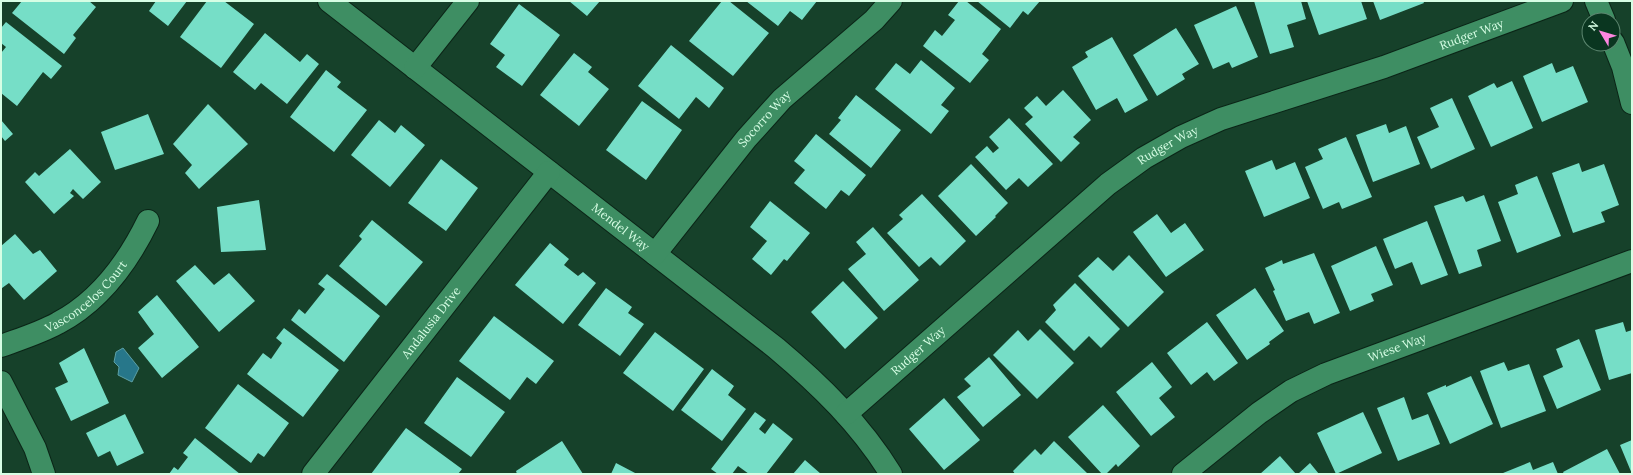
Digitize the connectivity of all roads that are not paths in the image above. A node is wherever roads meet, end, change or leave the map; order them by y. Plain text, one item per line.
1 (329, 1) edge
2 (468, 1) edge
3 (891, 1) edge
4 (1562, 1) edge
5 (1596, 1) edge
6 (1601, 12) edge
7 (1617, 52) edge
8 (415, 68) junction
9 (1632, 103) edge
10 (549, 172) junction
11 (148, 221) dead end
12 (655, 254) junction
13 (1632, 261) edge
14 (1, 346) edge
15 (1, 382) edge
16 (846, 414) junction
17 (44, 474) edge
18 (313, 474) edge
19 (891, 474) edge
20 (1183, 474) edge

1 - 8 street, Mendel Way
2 - 8 street
3 - 12 street, Socorro Way
4 - 16 street, Rudger Way
5 - 6 street
7 - 9 street
8 - 10 street, Mendel Way
10 - 12 street, Mendel Way
10 - 18 street, Andalusia Drive
11 - 14 street, Vasconcelos Court
12 - 16 street, Mendel Way
13 - 20 street, Wiese Way
15 - 17 street
16 - 19 street, Mendel Way

